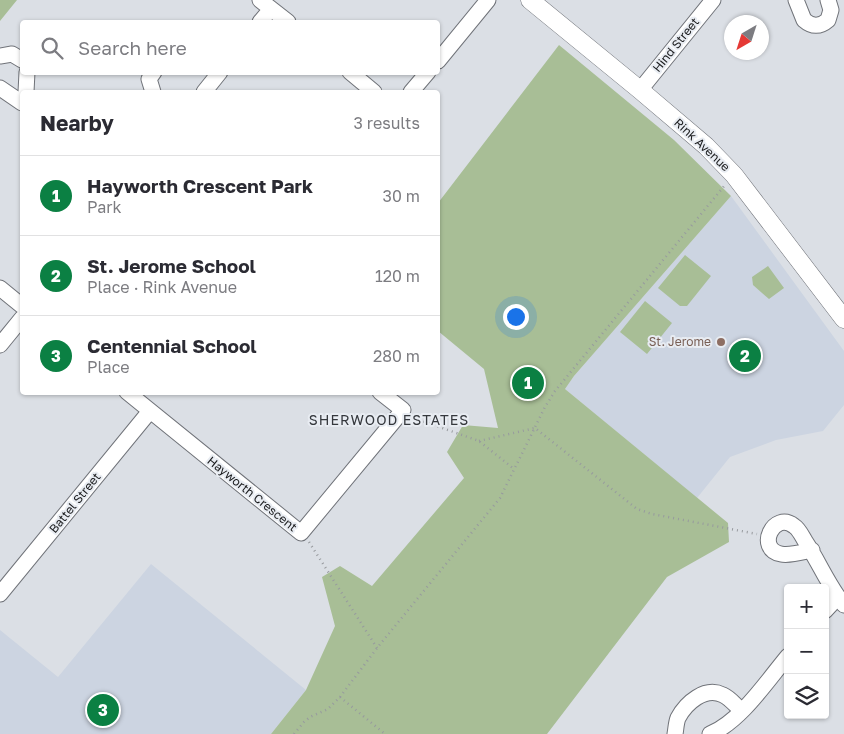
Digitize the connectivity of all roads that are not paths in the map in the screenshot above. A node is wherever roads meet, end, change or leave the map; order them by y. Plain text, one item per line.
1 (488, 0) edge
2 (530, 0) edge
3 (712, 0) edge
4 (796, 0) edge
5 (828, 0) edge
6 (266, 5) edge
7 (261, 20) edge
8 (285, 20) edge
9 (0, 56) edge
10 (20, 58) edge
11 (440, 59) edge
12 (27, 75) edge
13 (152, 75) edge
14 (214, 75) edge
15 (354, 75) edge
16 (425, 75) edge
17 (0, 88) edge
18 (26, 90) edge
19 (153, 90) edge
20 (205, 90) edge
21 (372, 90) edge
22 (413, 90) edge
23 (640, 90) junction
24 (20, 102) edge
25 (0, 288) edge
26 (20, 304) edge
27 (844, 319) edge
28 (20, 320) edge
29 (0, 345) edge
30 (131, 395) edge
31 (384, 395) edge
32 (150, 411) junction
33 (812, 550) junction
34 (1, 590) edge
35 (841, 601) edge
36 (829, 608) edge
37 (784, 661) edge
38 (741, 710) junction
39 (675, 734) edge
40 (710, 734) edge

1 - 11 street
2 - 23 street, Rink Avenue
3 - 23 street, Hind Street
4 - 5 street
6 - 7 street
6 - 8 street
9 - 10 street
12 - 18 street
13 - 19 street
14 - 20 street
15 - 21 street
16 - 22 street
17 - 24 street
23 - 27 street, Rink Avenue
25 - 26 street
28 - 29 street
30 - 32 street, Hayworth Crescent
31 - 32 street, Hayworth Crescent
32 - 34 street, Battel Street
33 - 33 street
33 - 35 street
35 - 36 street
37 - 38 street
38 - 39 street
38 - 40 street

